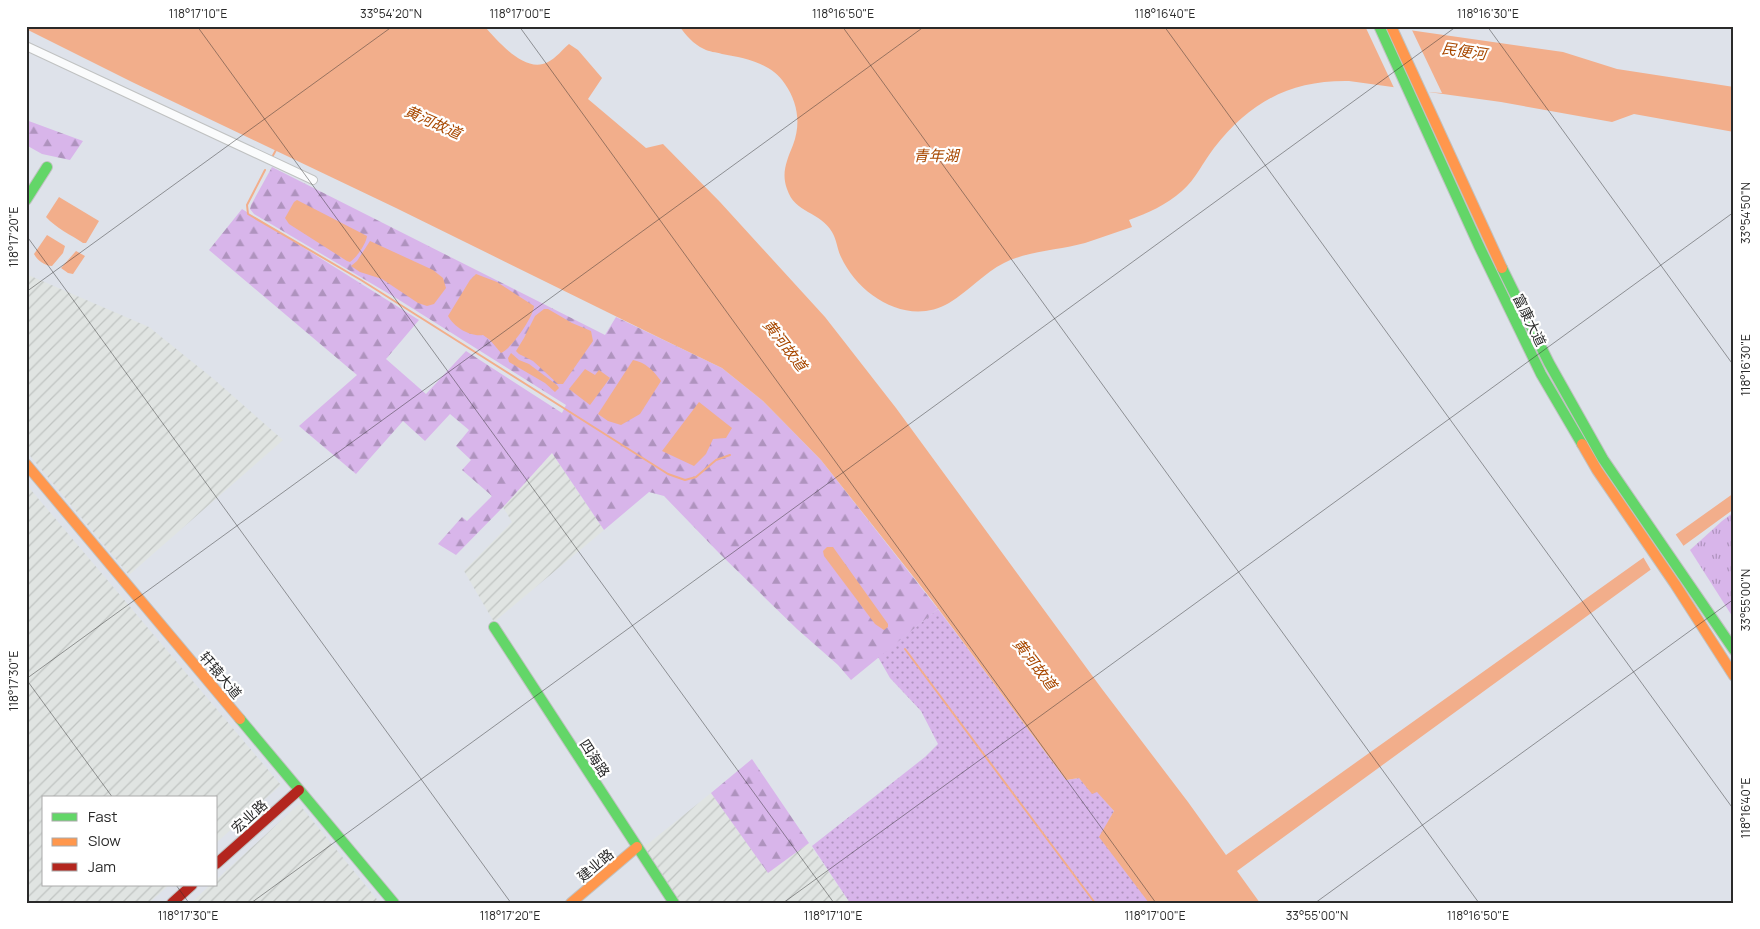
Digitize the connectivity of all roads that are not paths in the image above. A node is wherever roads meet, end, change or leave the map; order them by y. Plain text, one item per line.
1 (1380, 28) edge
2 (1393, 30) edge
3 (26, 46) edge
4 (47, 168) dead end
5 (313, 180) dead end
6 (26, 200) edge
7 (26, 464) edge
8 (1656, 547) junction
9 (1679, 581) junction
10 (494, 627) dead end
11 (1734, 650) edge
12 (1734, 676) edge
13 (300, 790) junction
14 (637, 848) junction
15 (218, 862) edge
16 (191, 886) edge
17 (172, 903) edge
18 (394, 903) edge
19 (571, 903) edge
20 (674, 903) edge

1 - 8 street, 富康大道
2 - 8 street, 富康大道
3 - 5 street
4 - 6 street
7 - 13 street, 轩辕大道
8 - 9 street
9 - 11 street
9 - 12 street
10 - 14 street, 四海路
13 - 15 street, 宏业路
13 - 18 street, 轩辕大道
14 - 19 street, 建业路
14 - 20 street, 四海路
16 - 17 street

